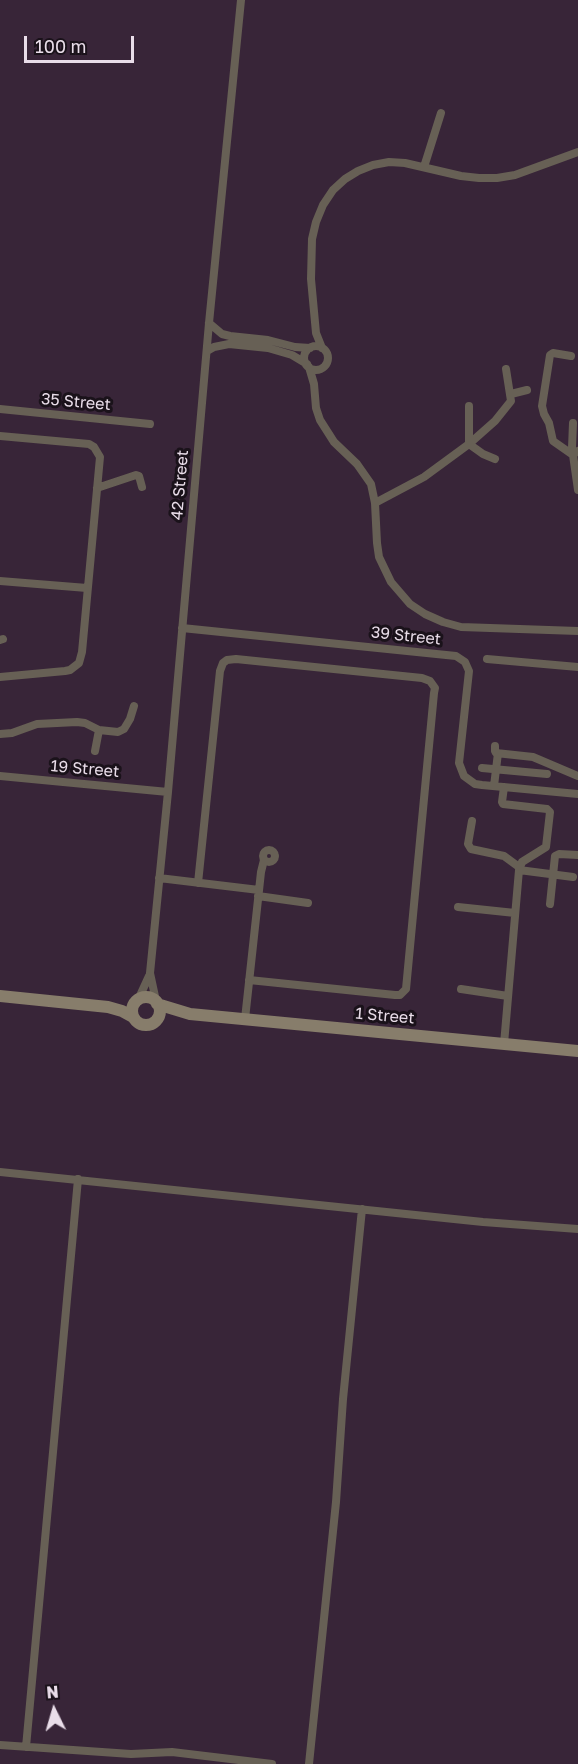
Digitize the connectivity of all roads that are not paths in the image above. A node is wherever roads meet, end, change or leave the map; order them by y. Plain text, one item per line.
1 (241, 0) edge
2 (441, 112) dead end
3 (578, 152) edge
4 (424, 167) junction
5 (209, 322) junction
6 (315, 347) junction
7 (207, 351) junction
8 (571, 356) dead end
9 (308, 365) junction
10 (320, 369) junction
11 (506, 369) dead end
12 (314, 384) junction
13 (527, 390) dead end
14 (511, 394) junction
15 (469, 406) dead end
16 (0, 409) edge
17 (573, 423) dead end
18 (150, 424) dead end
19 (0, 436) edge
20 (468, 444) junction
21 (575, 453) edge
22 (495, 459) dead end
23 (142, 487) dead end
24 (97, 488) junction
25 (578, 490) edge
26 (375, 503) junction
27 (0, 581) edge
28 (87, 588) junction
29 (182, 628) junction
30 (578, 631) edge
31 (487, 659) dead end
32 (578, 667) edge
33 (0, 677) edge
34 (134, 706) dead end
35 (99, 730) junction
36 (0, 734) edge
37 (95, 751) dead end
38 (482, 768) dead end
39 (496, 769) junction
40 (547, 774) dead end
41 (0, 776) edge
42 (578, 776) edge
43 (494, 786) junction
44 (504, 787) junction
45 (168, 792) junction
46 (578, 794) edge
47 (472, 821) dead end
48 (578, 855) edge
49 (264, 860) dead end
50 (519, 869) junction
51 (553, 875) junction
52 (573, 877) dead end
53 (159, 878) junction
54 (198, 883) junction
55 (259, 893) junction
56 (308, 903) dead end
57 (550, 904) dead end
58 (458, 907) dead end
59 (515, 913) junction
60 (150, 973) junction
61 (249, 980) junction
62 (461, 989) dead end
63 (0, 996) edge
64 (508, 996) junction
65 (137, 1000) junction
66 (157, 1003) junction
67 (108, 1007) junction
68 (190, 1014) junction
69 (133, 1017) junction
70 (156, 1019) junction
71 (245, 1019) junction
72 (504, 1044) junction
73 (578, 1051) edge
74 (0, 1172) edge
75 (78, 1179) junction
76 (362, 1209) junction
77 (578, 1229) edge
78 (0, 1745) edge
79 (26, 1747) junction
80 (272, 1764) edge
81 (309, 1764) edge

1 - 5 street, 42 Street
2 - 4 street
3 - 4 street
4 - 6 street
5 - 6 street
5 - 7 street, 42 Street
6 - 9 street
6 - 10 street
7 - 9 street
7 - 29 street, 42 Street
8 - 21 street
9 - 10 street
9 - 12 street
10 - 12 street
11 - 14 street
12 - 26 street
13 - 14 street
14 - 20 street
15 - 20 street
16 - 18 street, 35 Street
17 - 21 street
19 - 24 street
20 - 22 street
20 - 26 street
21 - 25 street
23 - 24 street
24 - 28 street
26 - 30 street
27 - 28 street
28 - 33 street
29 - 43 street, 39 Street
29 - 45 street, 42 Street
31 - 32 street
34 - 35 street
35 - 36 street
35 - 37 street
38 - 39 street
39 - 40 street
39 - 42 street
39 - 43 street
41 - 45 street, 19 Street
43 - 44 street, 39 Street
44 - 46 street, 39 Street
44 - 50 street
45 - 53 street, 42 Street
47 - 50 street
48 - 51 street
49 - 55 street
50 - 51 street
50 - 59 street
51 - 52 street
51 - 57 street
53 - 54 street
53 - 60 street, 42 Street
54 - 55 street
54 - 61 street
55 - 56 street
55 - 61 street
58 - 59 street
59 - 64 street
60 - 65 street, 42 Street
60 - 66 street, 42 Street
61 - 71 street
62 - 64 street
63 - 67 street
64 - 72 street
65 - 66 street
65 - 67 street
65 - 69 street
66 - 68 street, 1 Street
66 - 70 street
67 - 69 street
68 - 70 street, 1 Street
68 - 71 street, 1 Street
69 - 70 street
71 - 72 street, 1 Street
72 - 73 street, 1 Street
74 - 75 street
75 - 76 street
75 - 79 street
76 - 77 street
76 - 81 street
78 - 79 street
79 - 80 street

